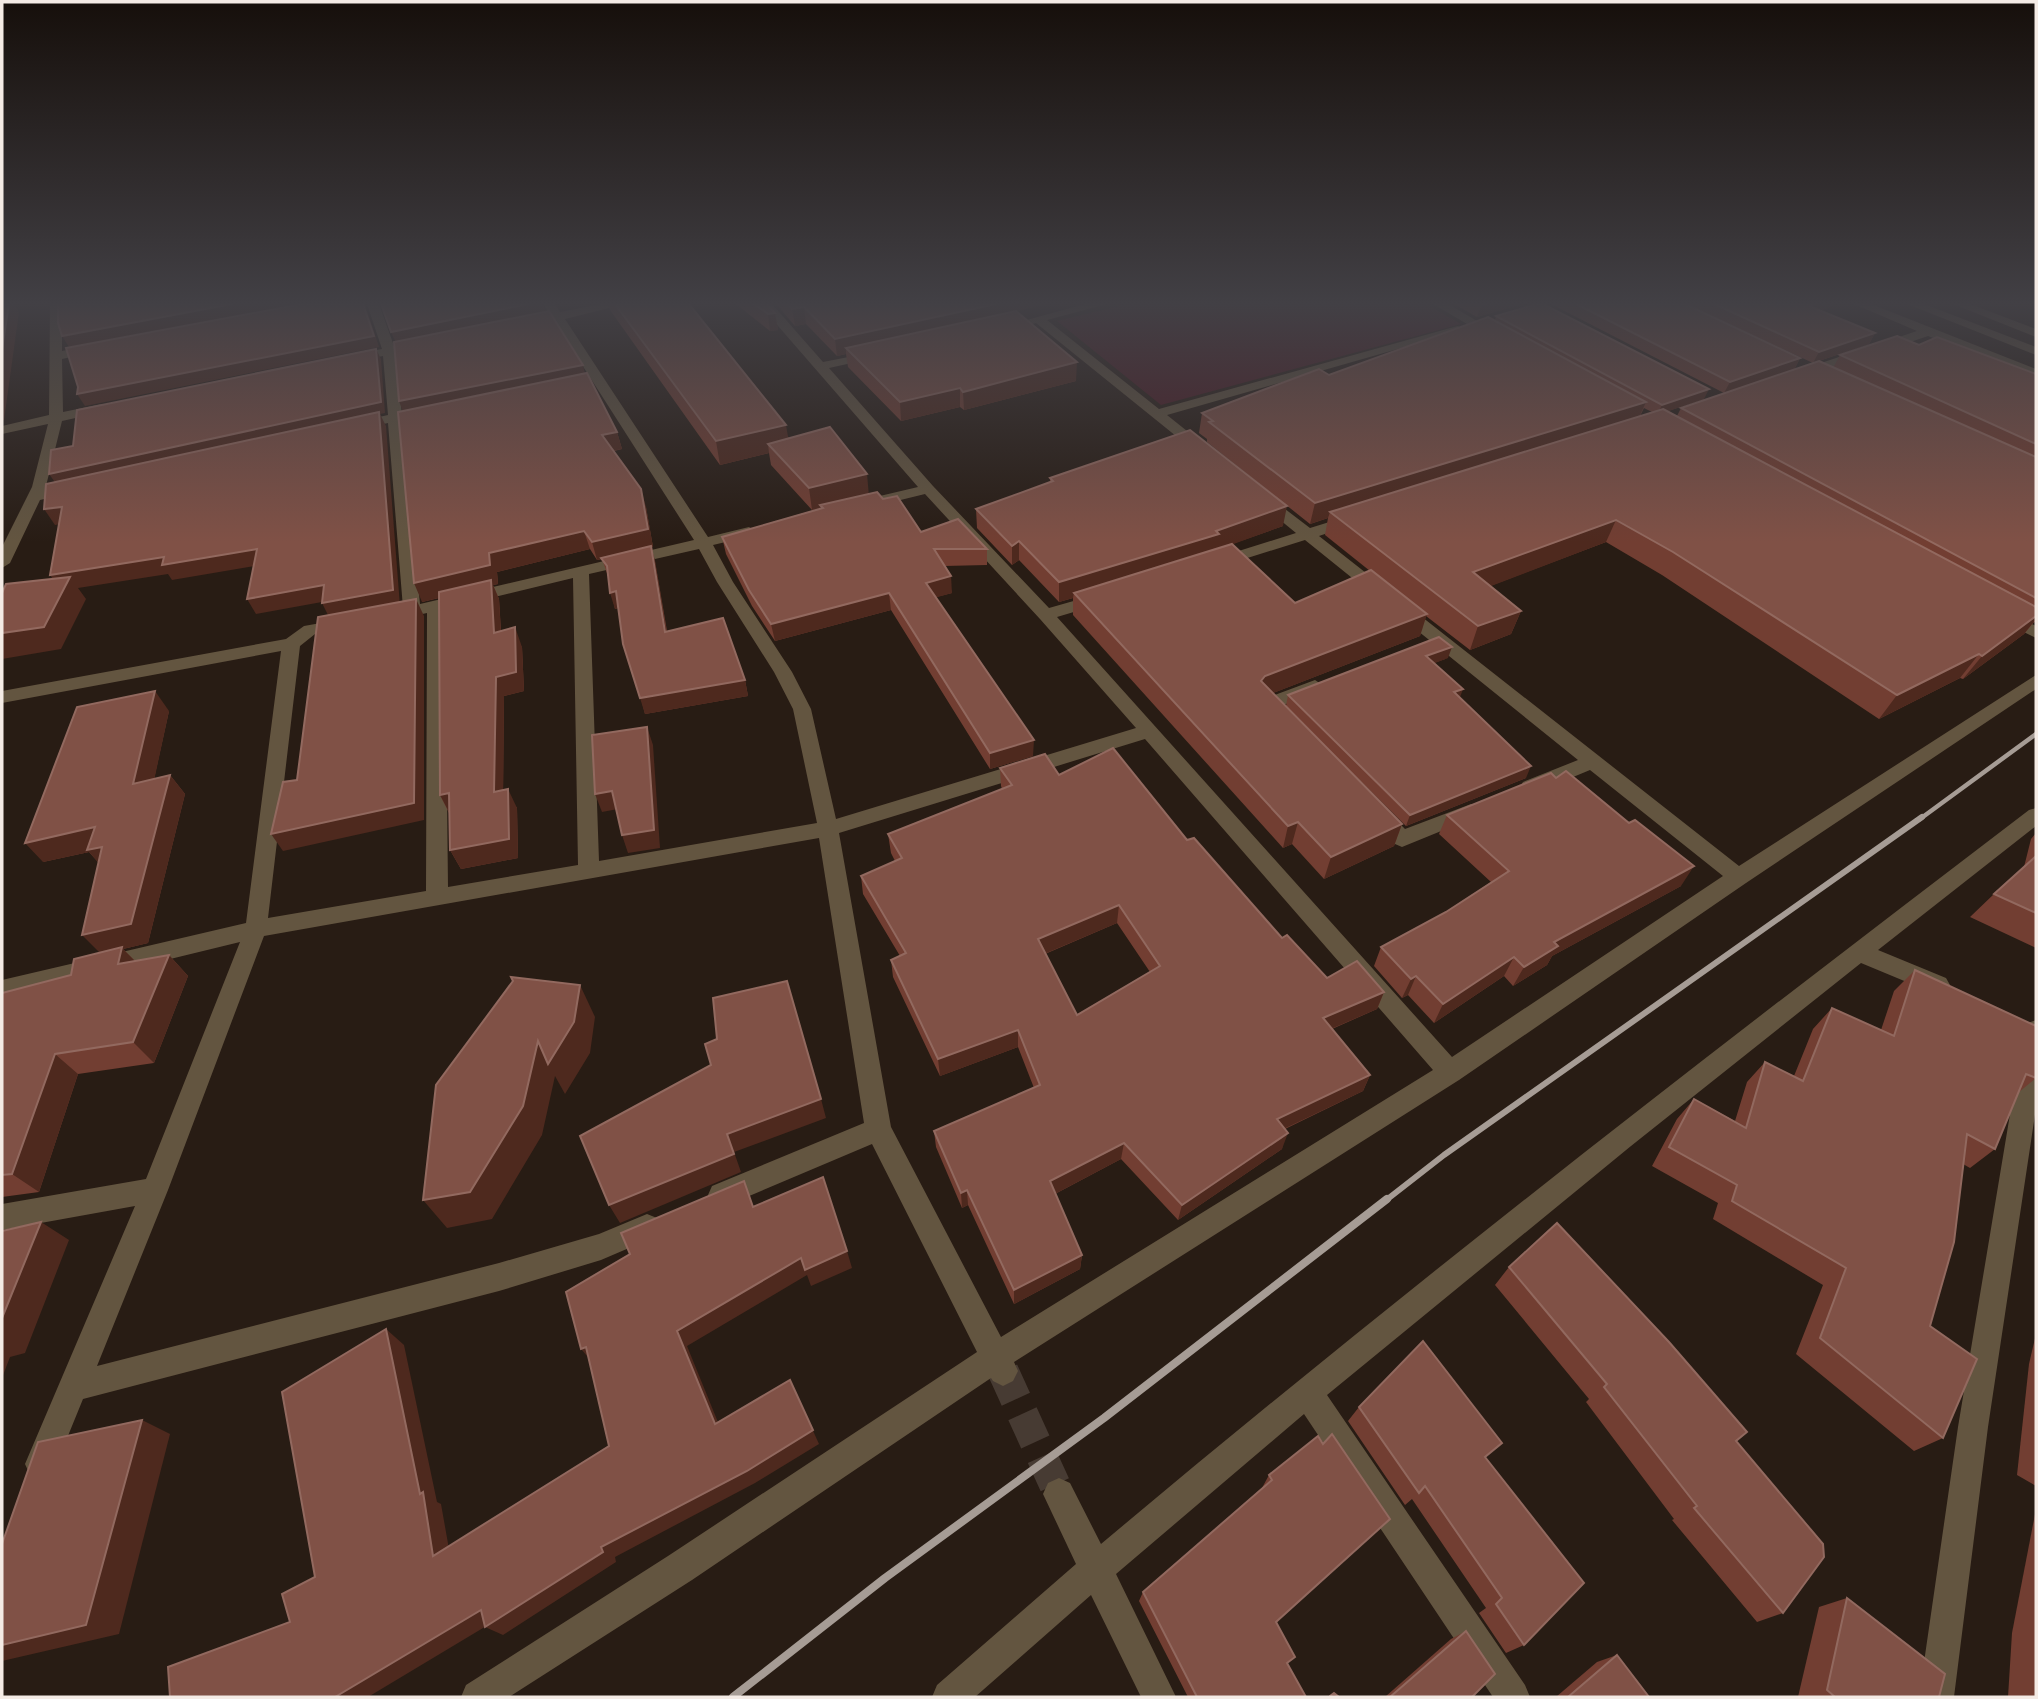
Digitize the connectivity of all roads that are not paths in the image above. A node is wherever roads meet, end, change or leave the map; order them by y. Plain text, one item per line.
1 (56, 383) edge
2 (394, 383) edge
3 (593, 383) edge
4 (836, 383) edge
5 (1119, 383) edge
6 (1267, 383) edge
7 (110, 407) edge
8 (1157, 414) junction
9 (56, 418) junction
10 (400, 421) junction
11 (341, 429) edge
12 (2, 430) edge
13 (1210, 457) edge
14 (88, 485) edge
15 (928, 489) junction
16 (1254, 492) edge
17 (34, 497) junction
18 (862, 505) edge
19 (1361, 518) edge
20 (770, 527) edge
21 (1308, 535) junction
22 (704, 543) junction
23 (2, 563) edge
24 (1203, 567) edge
25 (581, 572) junction
26 (1112, 595) edge
27 (436, 607) junction
28 (1989, 607) edge
29 (412, 612) junction
30 (1046, 615) junction
31 (2036, 633) edge
32 (1438, 638) junction
33 (291, 644) junction
34 (1412, 648) edge
35 (1334, 679) edge
36 (2036, 681) edge
37 (2, 697) edge
38 (1149, 731) junction
39 (1297, 733) edge
40 (1592, 761) junction
41 (1516, 792) edge
42 (1364, 800) edge
43 (1491, 803) edge
44 (2036, 815) edge
45 (828, 829) junction
46 (589, 871) junction
47 (1738, 877) junction
48 (437, 897) junction
49 (257, 929) junction
50 (1858, 952) junction
51 (2, 990) edge
52 (1960, 995) edge
53 (2028, 1024) edge
54 (1450, 1072) junction
55 (878, 1129) junction
56 (155, 1190) junction
57 (2, 1217) edge
58 (1000, 1364) junction
59 (73, 1387) junction
60 (1308, 1394) junction
61 (32, 1485) edge
62 (1059, 1494) tunnel mouth
63 (1097, 1567) junction
64 (478, 1697) edge
65 (949, 1697) edge
66 (1159, 1697) edge
67 (1513, 1697) edge
68 (1936, 1697) edge

1 - 9 street
2 - 10 street
3 - 22 street
4 - 15 street
5 - 8 street
6 - 8 street
7 - 9 street
8 - 13 street
9 - 12 street
9 - 17 street
10 - 11 street
10 - 29 street
14 - 17 street
15 - 18 street
15 - 30 street
16 - 21 street
17 - 23 street
19 - 21 street
20 - 22 street
21 - 24 street
21 - 32 street
22 - 25 street
22 - 45 street
25 - 27 street
25 - 46 street
26 - 30 street
27 - 29 street
27 - 48 street
28 - 31 street
29 - 33 street
30 - 38 street
32 - 34 street
32 - 40 street
33 - 37 street
33 - 49 street
35 - 39 street
36 - 47 street
38 - 45 street
38 - 54 street
40 - 41 street
40 - 47 street
42 - 43 street
44 - 50 street
45 - 46 street
45 - 55 street
46 - 48 street
47 - 54 street
48 - 49 street
49 - 51 street
49 - 56 street
50 - 52 street
50 - 60 street
53 - 68 street
54 - 58 street
55 - 58 street
55 - 59 street
56 - 57 street
56 - 59 street
58 - 64 street
59 - 61 street
60 - 63 street
60 - 67 street
62 - 63 street
63 - 65 street
63 - 66 street

